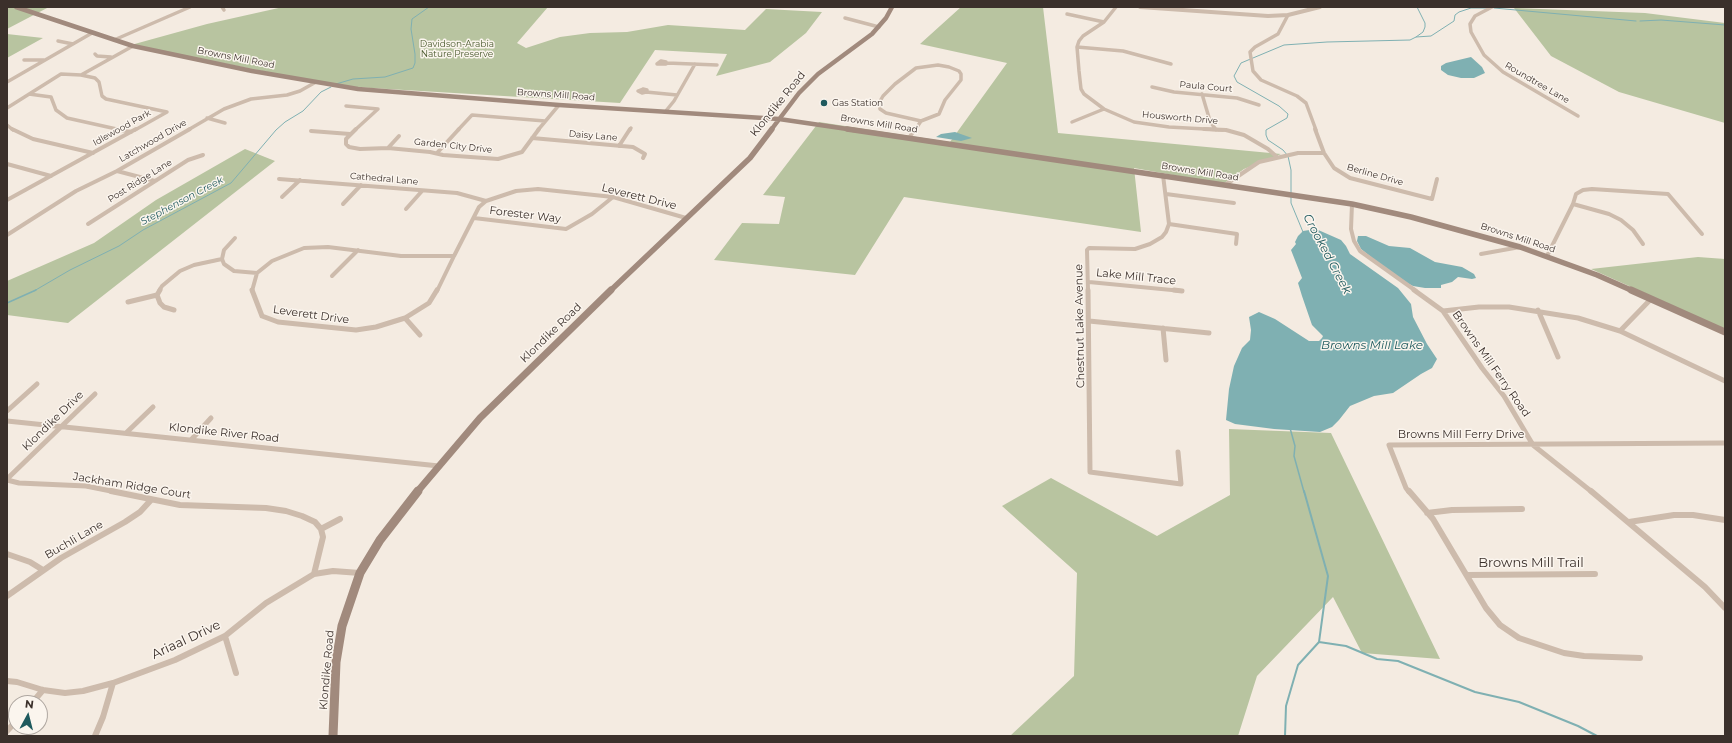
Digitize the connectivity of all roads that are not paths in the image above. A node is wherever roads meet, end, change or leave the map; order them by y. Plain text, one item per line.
1 (16, 7) edge
2 (190, 7) edge
3 (892, 7) edge
4 (1116, 7) edge
5 (1140, 7) edge
6 (1304, 7) edge
7 (1320, 7) edge
8 (1492, 7) edge
9 (1311, 10) junction
10 (1067, 14) dead end
11 (1288, 15) junction
12 (845, 18) dead end
13 (1104, 22) junction
14 (879, 27) junction
15 (92, 33) junction
16 (114, 40) junction
17 (58, 41) dead end
18 (73, 44) junction
19 (133, 46) junction
20 (1077, 47) junction
21 (95, 54) dead end
22 (111, 57) junction
23 (24, 60) dead end
24 (45, 60) junction
25 (667, 63) dead end
26 (695, 64) junction
27 (1171, 64) dead end
28 (717, 65) dead end
29 (81, 75) junction
30 (7, 82) edge
31 (316, 82) junction
32 (1152, 88) dead end
33 (646, 92) dead end
34 (29, 94) junction
35 (1202, 94) junction
36 (677, 95) junction
37 (559, 105) junction
38 (1259, 105) dead end
39 (346, 106) dead end
40 (7, 108) edge
41 (1104, 109) junction
42 (172, 110) dead end
43 (167, 112) junction
44 (665, 112) junction
45 (1578, 116) dead end
46 (207, 118) junction
47 (779, 119) junction
48 (545, 121) junction
49 (921, 121) junction
50 (1072, 122) dead end
51 (225, 123) dead end
52 (7, 125) edge
53 (631, 128) dead end
54 (1216, 130) junction
55 (311, 131) dead end
56 (131, 132) junction
57 (350, 134) junction
58 (398, 136) dead end
59 (532, 138) junction
60 (909, 138) junction
61 (346, 144) junction
62 (339, 146) dead end
63 (619, 146) junction
64 (388, 148) junction
65 (93, 153) junction
66 (437, 153) junction
67 (1324, 153) junction
68 (202, 155) dead end
69 (1277, 157) junction
70 (643, 158) dead end
71 (7, 164) edge
72 (117, 171) junction
73 (1162, 175) junction
74 (51, 176) junction
75 (279, 179) dead end
76 (1437, 179) dead end
77 (300, 180) junction
78 (155, 181) junction
79 (361, 185) junction
80 (1225, 186) junction
81 (422, 191) junction
82 (1166, 194) junction
83 (282, 197) dead end
84 (613, 197) junction
85 (7, 200) edge
86 (486, 201) junction
87 (1234, 203) dead end
88 (343, 204) dead end
89 (1352, 204) junction
90 (1573, 204) junction
91 (406, 209) dead end
92 (474, 218) junction
93 (686, 218) junction
94 (88, 224) dead end
95 (1169, 224) junction
96 (1702, 234) dead end
97 (7, 235) edge
98 (235, 238) dead end
99 (1236, 244) dead end
100 (1643, 244) dead end
101 (1520, 247) junction
102 (358, 250) junction
103 (1481, 254) dead end
104 (454, 256) junction
105 (1546, 256) junction
106 (222, 259) junction
107 (257, 273) junction
108 (332, 276) dead end
109 (1089, 282) junction
110 (1182, 291) dead end
111 (157, 295) junction
112 (1651, 299) junction
113 (128, 302) dead end
114 (174, 310) dead end
115 (1538, 310) junction
116 (1443, 311) junction
117 (405, 318) junction
118 (1089, 321) junction
119 (1163, 328) junction
120 (1620, 331) junction
121 (1210, 332) dead end
122 (1725, 332) edge
123 (420, 336) dead end
124 (1558, 357) dead end
125 (1166, 360) dead end
126 (1725, 381) edge
127 (37, 384) dead end
128 (95, 394) dead end
129 (153, 407) dead end
130 (7, 411) edge
131 (211, 418) dead end
132 (7, 421) edge
133 (62, 426) junction
134 (126, 433) junction
135 (191, 440) junction
136 (1725, 443) edge
137 (1533, 444) junction
138 (1178, 452) dead end
139 (439, 466) junction
140 (7, 479) edge
141 (151, 500) junction
142 (1522, 509) dead end
143 (1428, 513) junction
144 (340, 519) dead end
145 (1725, 520) edge
146 (1629, 522) junction
147 (321, 529) junction
148 (7, 554) edge
149 (43, 570) junction
150 (360, 573) junction
151 (314, 574) junction
152 (1595, 574) dead end
153 (1467, 575) junction
154 (7, 596) edge
155 (1725, 608) edge
156 (225, 636) junction
157 (1640, 658) dead end
158 (236, 673) dead end
159 (7, 681) edge
160 (113, 683) junction
161 (43, 690) junction
162 (39, 695) edge
163 (95, 736) edge
164 (332, 736) edge

1 - 15 main road, Browns Mill Road
2 - 16 street
3 - 14 main road, Klondike Road
4 - 13 street
5 - 11 street
6 - 9 street
7 - 9 street
8 - 45 street, Roundtree Lane
9 - 11 street
10 - 13 street
11 - 67 street, Berline Drive
12 - 14 street
13 - 20 street
14 - 47 main road, Klondike Road
15 - 16 main road, Browns Mill Road
15 - 18 street
16 - 19 main road, Browns Mill Road
17 - 18 street
18 - 24 street
19 - 22 street
19 - 31 main road, Browns Mill Road
20 - 27 street
20 - 41 street, Housworth Drive
21 - 22 street
22 - 29 street
23 - 24 street
24 - 30 street
25 - 26 street
26 - 28 street
26 - 36 street
29 - 34 street, Idlewood Park
29 - 43 street, Idlewood Park
31 - 37 main road, Browns Mill Road
31 - 46 street, Latchwood Drive
32 - 35 street, Paula Court
33 - 36 street
34 - 40 street, Idlewood Park
34 - 56 street
35 - 38 street, Paula Court
35 - 54 street
36 - 44 street
37 - 44 main road, Browns Mill Road
37 - 48 street, Garden City Drive
39 - 57 street
41 - 50 street
41 - 54 street, Housworth Drive
42 - 43 street
43 - 56 street, Idlewood Park
44 - 47 main road, Browns Mill Road
46 - 51 street
46 - 72 street, Latchwood Drive
47 - 60 main road, Browns Mill Road
47 - 93 main road, Klondike Road
48 - 59 street, Garden City Drive
48 - 66 street
49 - 49 street
49 - 60 street
52 - 65 street
53 - 63 street
54 - 69 street, Housworth Drive
55 - 57 street
56 - 65 street, Idlewood Park
57 - 61 street
58 - 64 street
59 - 63 street, Daisy Lane
59 - 66 street, Garden City Drive
60 - 73 main road, Browns Mill Road
61 - 62 street
61 - 64 street, Garden City Drive
63 - 70 street, Daisy Lane
64 - 66 street, Garden City Drive
65 - 74 street, Idlewood Park
67 - 69 street
67 - 76 street, Berline Drive
68 - 78 street, Post Ridge Lane
69 - 80 street
71 - 74 street
72 - 78 street
72 - 97 street, Latchwood Drive
73 - 80 main road, Browns Mill Road
73 - 82 street
74 - 85 street, Idlewood Park
75 - 77 street, Cathedral Lane
77 - 79 street, Cathedral Lane
77 - 83 street
78 - 94 street, Post Ridge Lane
79 - 81 street, Cathedral Lane
79 - 88 street
80 - 89 main road, Browns Mill Road
81 - 86 street, Cathedral Lane
81 - 91 street
82 - 87 street
82 - 95 street
84 - 86 street, Leverett Drive
84 - 92 street, Forester Way
84 - 93 street, Leverett Drive
86 - 92 street, Leverett Drive
89 - 101 main road, Browns Mill Road
89 - 116 street, Browns Mill Ferry Road
90 - 96 street
90 - 100 street
90 - 105 street
92 - 104 street, Leverett Drive
93 - 139 main road, Klondike Road
95 - 99 street
95 - 109 street, Chestnut Lake Avenue
98 - 106 street
101 - 103 street
101 - 105 main road, Browns Mill Road
102 - 104 street
102 - 107 street
102 - 108 street
104 - 117 street, Leverett Drive
105 - 112 main road, Browns Mill Road
106 - 107 street
106 - 111 street
107 - 117 street, Leverett Drive
109 - 110 street, Lake Mill Trace
109 - 118 street, Chestnut Lake Avenue
111 - 113 street
111 - 114 street
112 - 120 street
112 - 122 main road, Browns Mill Road
115 - 116 street
115 - 120 street
115 - 124 street
116 - 137 street, Browns Mill Ferry Road
117 - 123 street
118 - 119 street
118 - 138 street, Chestnut Lake Avenue
119 - 121 street
119 - 125 street
120 - 126 street
127 - 130 street
128 - 133 street, Klondike Drive
129 - 134 street
131 - 135 street
132 - 133 street, Klondike River Road
133 - 134 street, Klondike River Road
133 - 140 street, Klondike Drive
134 - 135 street, Klondike River Road
135 - 139 street, Klondike River Road
136 - 137 street, Browns Mill Ferry Drive
137 - 143 street, Browns Mill Ferry Drive
137 - 146 street, Browns Mill Ferry Road
139 - 150 main road, Klondike Road
140 - 141 street, Jackham Ridge Court
141 - 147 street, Jackham Ridge Court
141 - 149 street, Buchli Lane
142 - 143 street
143 - 153 street, Browns Mill Ferry Drive
144 - 147 street
145 - 146 street
146 - 155 street, Browns Mill Ferry Road
147 - 151 street
148 - 149 street
149 - 154 street, Buchli Lane
150 - 151 street, Ariaal Drive
150 - 164 main road, Klondike Road
151 - 156 street, Ariaal Drive
152 - 153 street, Browns Mill Trail
153 - 157 street, Browns Mill Ferry Drive
156 - 158 street
156 - 160 street, Ariaal Drive
159 - 161 street, Ariaal Drive
160 - 161 street, Ariaal Drive
160 - 163 street
161 - 162 street

